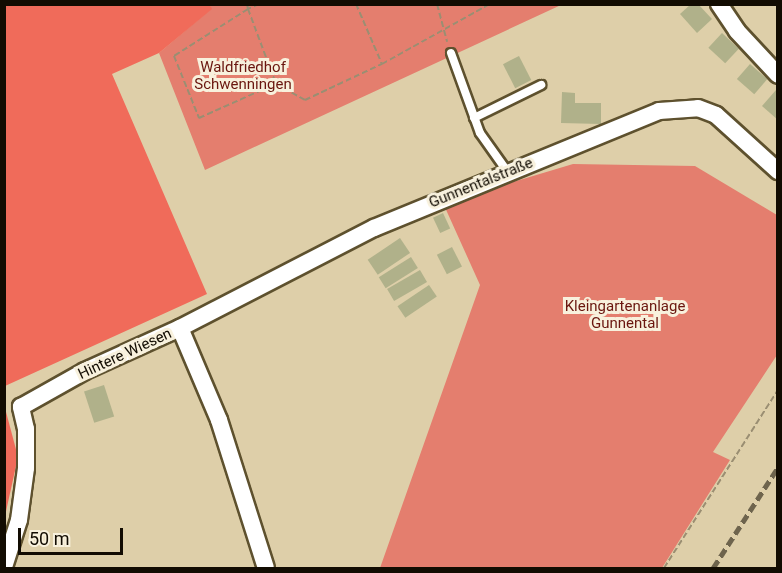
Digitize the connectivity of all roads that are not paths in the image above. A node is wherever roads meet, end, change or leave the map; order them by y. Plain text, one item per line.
1 (719, 4) edge
2 (451, 53) road end
3 (777, 75) edge
4 (541, 85) dead end
5 (474, 118) junction
6 (507, 171) junction
7 (777, 171) edge
8 (180, 328) junction
9 (4, 567) edge
10 (266, 568) edge

1 - 3 street
2 - 5 lane
4 - 5 lane
5 - 6 lane
6 - 7 street, Gunnentalstraße
6 - 8 street, Gunnentalstraße
8 - 9 street, Hintere Wiesen
8 - 10 street, Hintere Wiesen

